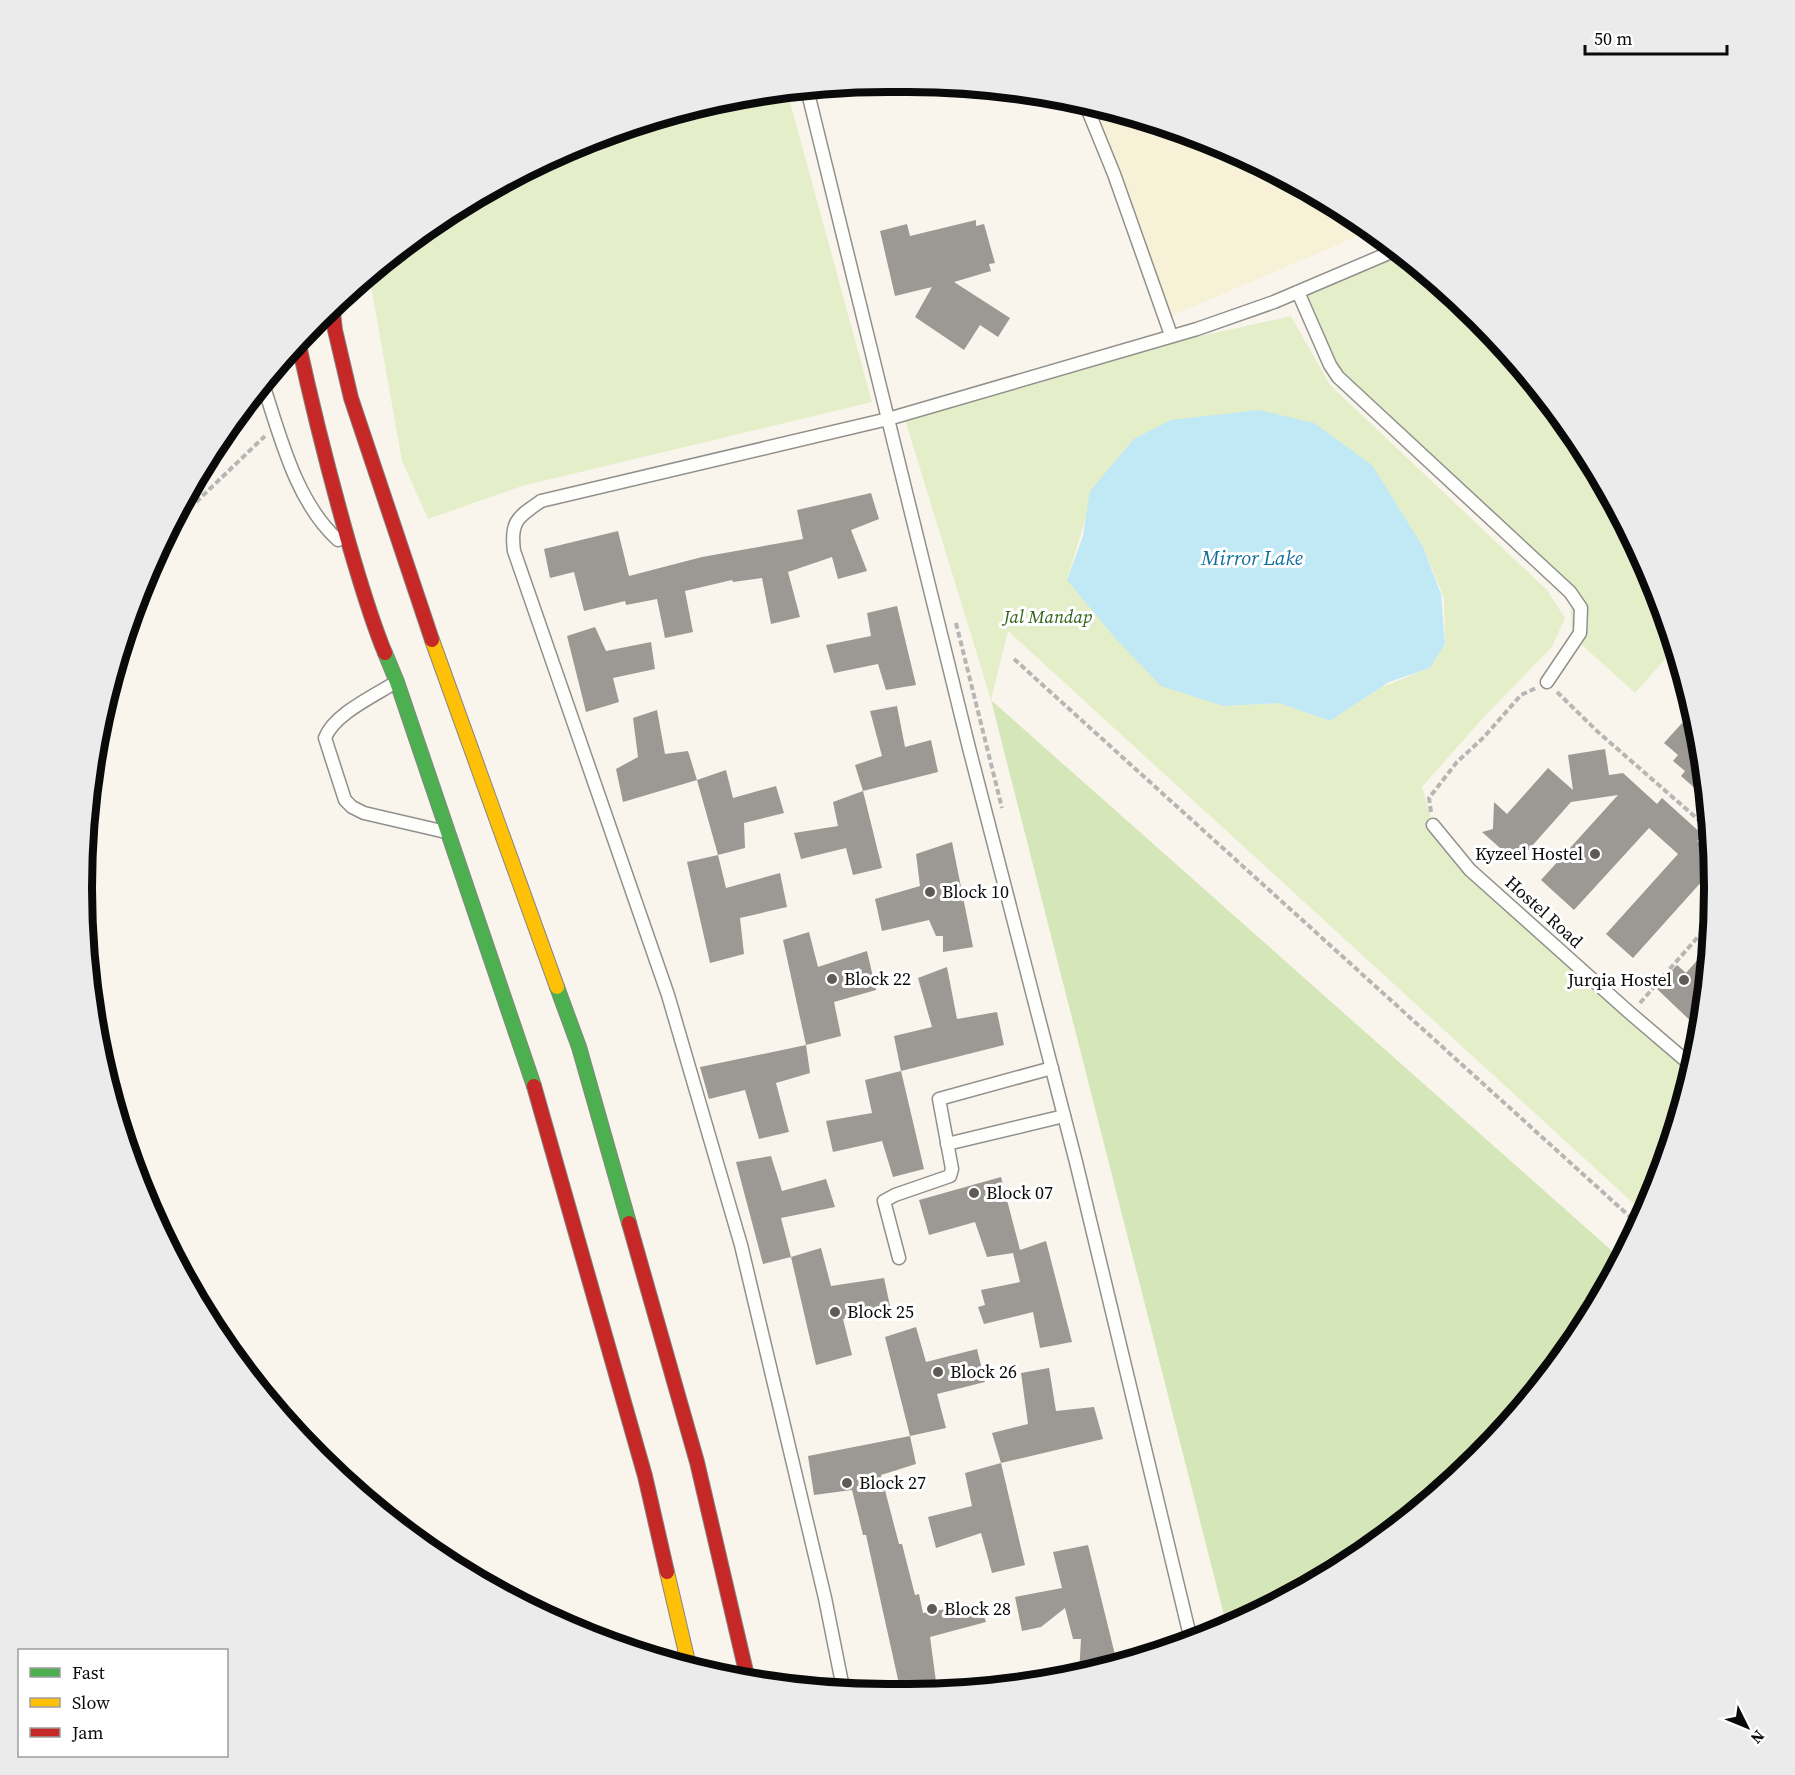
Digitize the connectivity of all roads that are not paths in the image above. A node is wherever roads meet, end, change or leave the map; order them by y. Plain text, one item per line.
1 (809, 96) edge
2 (1089, 113) edge
3 (1388, 253) edge
4 (1298, 292) junction
5 (333, 317) edge
6 (1171, 335) junction
7 (300, 352) edge
8 (265, 392) edge
9 (888, 418) junction
10 (352, 552) junction
11 (401, 680) junction
12 (1547, 682) road end
13 (1433, 825) road end
14 (447, 832) junction
15 (1684, 1059) edge
16 (1052, 1068) junction
17 (1064, 1116) junction
18 (947, 1144) junction
19 (899, 1258) dead end
20 (1189, 1631) edge
21 (687, 1657) edge
22 (746, 1670) edge
23 (842, 1682) edge

1 - 9 lane
2 - 6 lane
3 - 4 lane
4 - 6 lane
4 - 12 lane
5 - 22 street
6 - 9 lane
7 - 10 street
8 - 10 lane
9 - 16 lane
9 - 23 lane
10 - 11 street
11 - 14 street
11 - 14 lane
13 - 15 lane, Hostel Road
14 - 21 street
16 - 17 lane
16 - 18 lane
17 - 18 lane
17 - 20 lane
18 - 19 lane

